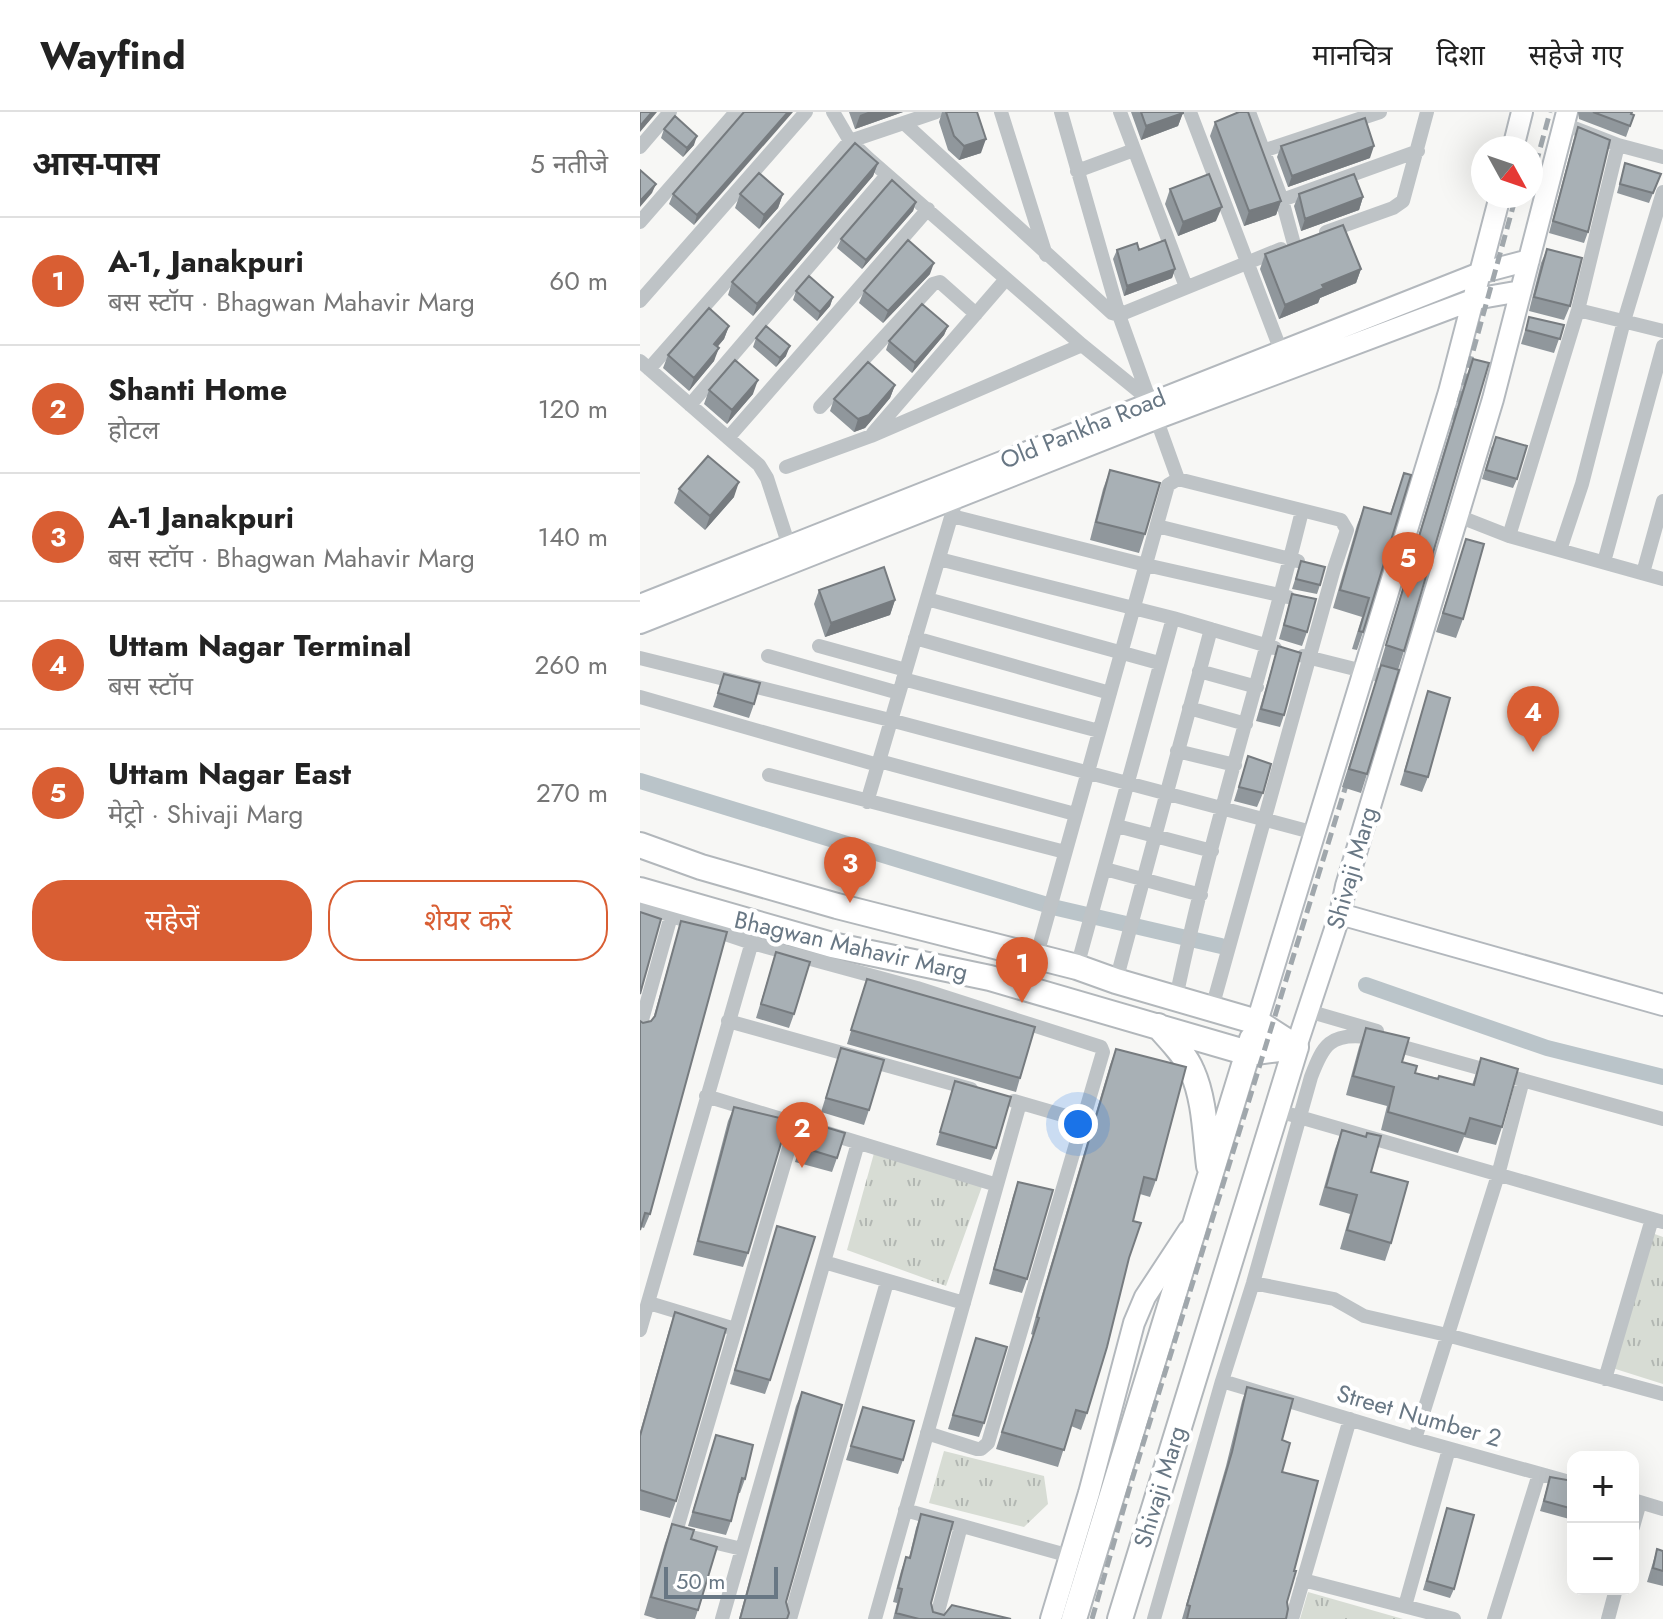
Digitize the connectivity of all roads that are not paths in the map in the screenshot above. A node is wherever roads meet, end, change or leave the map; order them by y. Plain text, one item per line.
1 (670, 112) edge
2 (736, 112) edge
3 (806, 112) edge
4 (833, 112) edge
5 (936, 112) edge
6 (1001, 112) edge
7 (1120, 112) edge
8 (1190, 112) edge
9 (1249, 112) edge
10 (1380, 112) edge
11 (1427, 112) edge
12 (1522, 112) edge
13 (1067, 114) edge
14 (1566, 118) edge
15 (904, 123) junction
16 (1516, 136) edge
17 (850, 141) junction
18 (1618, 145) junction
19 (640, 147) edge
20 (1134, 150) junction
21 (1263, 151) junction
22 (1418, 151) junction
23 (1663, 157) edge
24 (1077, 171) junction
25 (887, 175) junction
26 (1663, 192) edge
27 (1282, 200) junction
28 (1497, 208) edge
29 (928, 209) junction
30 (640, 222) edge
31 (1294, 244) junction
32 (1047, 256) junction
33 (1529, 260) junction
34 (1248, 262) junction
35 (1480, 273) junction
36 (1006, 279) junction
37 (1186, 287) junction
38 (1521, 291) junction
39 (1475, 299) junction
40 (640, 301) edge
41 (1578, 310) junction
42 (976, 314) junction
43 (1119, 315) junction
44 (1624, 321) junction
45 (1663, 331) edge
46 (1082, 345) junction
47 (1663, 346) edge
48 (1281, 351) junction
49 (645, 365) edge
50 (690, 405) junction
51 (820, 407) dead end
52 (1155, 410) junction
53 (871, 436) junction
54 (728, 438) junction
55 (786, 467) dead end
56 (1178, 479) junction
57 (1663, 501) edge
58 (954, 507) junction
59 (1302, 511) junction
60 (1458, 516) junction
61 (1157, 526) junction
62 (1509, 536) junction
63 (789, 546) junction
64 (1560, 550) junction
65 (939, 559) junction
66 (1290, 560) junction
67 (1604, 562) junction
68 (1146, 565) junction
69 (1334, 569) junction
70 (1643, 573) junction
71 (1663, 579) edge
72 (1281, 596) junction
73 (927, 599) junction
74 (640, 605) edge
75 (1323, 606) junction
76 (1134, 608) junction
77 (1173, 618) junction
78 (640, 623) edge
79 (1211, 629) junction
80 (915, 638) junction
81 (819, 646) dead end
82 (1268, 646) junction
83 (1121, 653) junction
84 (768, 656) dead end
85 (640, 658) edge
86 (1309, 658) junction
87 (1159, 663) junction
88 (1365, 670) junction
89 (1199, 671) junction
90 (903, 681) junction
91 (1407, 683) junction
92 (1257, 687) junction
93 (1110, 693) junction
94 (640, 697) edge
95 (1189, 708) junction
96 (890, 720) junction
97 (1246, 724) junction
98 (1099, 731) junction
99 (1177, 751) junction
100 (878, 763) junction
101 (1235, 765) junction
102 (1087, 772) junction
103 (769, 775) dead end
104 (1129, 783) junction
105 (1166, 794) junction
106 (867, 802) junction
107 (1222, 810) junction
108 (1075, 814) junction
109 (1263, 821) junction
110 (1117, 826) junction
111 (1315, 833) junction
112 (1155, 835) junction
113 (640, 845) edge
114 (1212, 851) junction
115 (1065, 852) junction
116 (1105, 869) junction
117 (1143, 878) junction
118 (640, 890) edge
119 (1201, 895) junction
120 (640, 905) edge
121 (1340, 914) junction
122 (671, 916) junction
123 (754, 934) junction
124 (1036, 958) junction
125 (1077, 967) junction
126 (1116, 981) junction
127 (1176, 998) junction
128 (1663, 1005) edge
129 (1212, 1008) junction
130 (1308, 1011) junction
131 (728, 1021) junction
132 (1257, 1022) junction
133 (1158, 1026) junction
134 (640, 1027) edge
135 (1296, 1047) junction
136 (1248, 1053) junction
137 (1523, 1080) junction
138 (706, 1096) junction
139 (1005, 1099) junction
140 (1275, 1110) junction
141 (1663, 1111) edge
142 (1301, 1118) junction
143 (1663, 1119) edge
144 (1083, 1121) junction
145 (796, 1124) junction
146 (858, 1143) junction
147 (1210, 1172) junction
148 (1498, 1175) junction
149 (997, 1185) junction
150 (1198, 1216) junction
151 (1657, 1221) edge
152 (824, 1262) junction
153 (887, 1282) junction
154 (1253, 1283) junction
155 (649, 1303) junction
156 (964, 1303) junction
157 (735, 1329) junction
158 (640, 1330) edge
159 (1447, 1335) junction
160 (1605, 1379) junction
161 (1222, 1381) junction
162 (1663, 1394) edge
163 (1350, 1419) junction
164 (927, 1433) junction
165 (1415, 1439) junction
166 (1449, 1449) junction
167 (1539, 1474) junction
168 (1567, 1481) edge
169 (1639, 1502) edge
170 (1663, 1509) edge
171 (905, 1510) junction
172 (961, 1526) junction
173 (742, 1549) junction
174 (1070, 1556) junction
175 (1303, 1580) junction
176 (1614, 1595) edge
177 (1405, 1606) junction
178 (722, 1619) edge
179 (790, 1619) edge
180 (875, 1619) edge
181 (936, 1619) edge
182 (1051, 1619) edge
183 (1074, 1619) edge
184 (1120, 1619) edge
185 (1154, 1619) edge
186 (1292, 1619) edge
187 (1454, 1619) edge
188 (1494, 1619) edge
189 (1608, 1619) edge

1 - 19 street
2 - 30 street
3 - 40 street
4 - 17 street
5 - 15 street
6 - 32 street
7 - 20 street
8 - 34 street
9 - 21 street
10 - 21 street
11 - 22 street
12 - 16 street
13 - 24 street
14 - 18 street
14 - 33 street, Shivaji Marg
15 - 17 street
15 - 32 street
17 - 25 street
17 - 49 street
18 - 23 street
18 - 41 street
20 - 24 street
20 - 37 street
21 - 27 street
22 - 27 street
22 - 31 street
24 - 43 street
25 - 29 street
25 - 50 street
26 - 44 street
27 - 31 street
28 - 35 street, Shivaji Marg
29 - 36 street
29 - 54 street
31 - 34 street
32 - 43 street
33 - 35 street, Old Pankha Road
33 - 38 street, Shivaji Marg
34 - 37 street
34 - 48 street
35 - 39 street, Shivaji Marg
35 - 48 street, Old Pankha Road
36 - 42 street
36 - 46 street
37 - 43 street
38 - 39 street, Old Pankha Road
38 - 60 street, Shivaji Marg
39 - 52 street, Old Pankha Road
39 - 88 street, Shivaji Marg
41 - 44 street
41 - 62 street
42 - 51 street
42 - 53 street
43 - 52 street
44 - 45 street
44 - 64 street
46 - 52 street
46 - 53 street
47 - 67 street
48 - 52 street, Old Pankha Road
49 - 50 street
50 - 54 street
52 - 56 street
52 - 58 street, Old Pankha Road
52 - 63 street, Old Pankha Road
53 - 55 street
54 - 63 street
56 - 59 street
56 - 61 street
57 - 70 street
58 - 65 street
58 - 68 street
58 - 78 street, Old Pankha Road
59 - 66 street
59 - 69 street
60 - 62 street
60 - 91 street, Shivaji Marg
61 - 66 street
61 - 68 street
62 - 64 street
63 - 74 street, Old Pankha Road
64 - 67 street
65 - 73 street
65 - 76 street
66 - 69 street
66 - 72 street
67 - 70 street
68 - 72 street
68 - 76 street
69 - 75 street
70 - 71 street
72 - 75 street
72 - 82 street
73 - 80 street
73 - 83 street
75 - 86 street
76 - 77 street
76 - 83 street
77 - 79 street
77 - 87 street
79 - 82 street
79 - 89 street
80 - 90 street
80 - 93 street
81 - 90 street
82 - 86 street
82 - 92 street
83 - 87 street
83 - 93 street
84 - 90 street
85 - 96 street
86 - 88 street
86 - 109 street
87 - 104 street
88 - 91 street
88 - 111 street, Shivaji Marg
89 - 92 street
89 - 95 street
90 - 96 street
90 - 98 street
91 - 121 street, Shivaji Marg
92 - 97 street
93 - 98 street
94 - 100 street
95 - 97 street
95 - 99 street
96 - 100 street
96 - 102 street
97 - 101 street
98 - 102 street
99 - 101 street
99 - 105 street
100 - 106 street
100 - 108 street
101 - 107 street
102 - 104 street
102 - 108 street
103 - 106 street
104 - 105 street
104 - 110 street
105 - 107 street
105 - 112 street
106 - 115 street
107 - 109 street
107 - 114 street
108 - 115 street
109 - 111 street
109 - 129 street
110 - 112 street
110 - 116 street
111 - 132 street, Shivaji Marg
112 - 114 street
112 - 117 street
113 - 124 main road, Bhagwan Mahavir Marg
114 - 119 street
115 - 124 street
116 - 117 street
116 - 125 street
117 - 119 street
117 - 126 street
118 - 123 main road, Bhagwan Mahavir Marg
119 - 127 street
120 - 122 street
121 - 128 street
121 - 130 street, Shivaji Marg
122 - 123 street
122 - 134 street
123 - 131 street
123 - 133 main road, Bhagwan Mahavir Marg
123 - 144 street
124 - 125 main road, Bhagwan Mahavir Marg
125 - 126 main road, Bhagwan Mahavir Marg
126 - 127 main road, Bhagwan Mahavir Marg
127 - 129 main road, Bhagwan Mahavir Marg
129 - 132 main road, Bhagwan Mahavir Marg
130 - 135 street, Shivaji Marg
130 - 141 street
131 - 138 street
131 - 139 street
132 - 135 main road, Bhagwan Mahavir Marg
132 - 136 main road, Shivaji Marg
133 - 136 main road, Bhagwan Mahavir Marg
133 - 147 main road
135 - 136 main road
135 - 140 main road, Shivaji Marg
136 - 147 main road, Shivaji Marg
137 - 142 street
137 - 143 street
137 - 148 street
138 - 145 street
138 - 155 street
139 - 144 street
139 - 149 street
140 - 142 street
140 - 184 main road, Shivaji Marg
142 - 148 street
142 - 154 street
144 - 164 street
145 - 146 street
145 - 157 street
146 - 149 street
146 - 152 street
147 - 150 main road, Shivaji Marg
148 - 151 street
148 - 159 street
149 - 156 street
150 - 174 street
150 - 183 main road, Shivaji Marg
151 - 160 street
152 - 153 street
152 - 173 street
153 - 156 street
153 - 179 street
154 - 159 street
154 - 161 street
155 - 157 street
155 - 158 street
156 - 164 street
157 - 173 street
159 - 160 street
159 - 165 street
160 - 162 street
161 - 163 street, Street Number 2
161 - 185 street
163 - 165 street, Street Number 2
163 - 175 street
164 - 171 street
165 - 166 street, Street Number 2
166 - 167 street, Street Number 2
166 - 177 street
167 - 168 street, Street Number 2
167 - 188 street
169 - 170 street
171 - 172 street
171 - 180 street
172 - 174 street
172 - 181 street
173 - 178 street
174 - 182 street
175 - 177 street
175 - 186 street
176 - 189 street
177 - 187 street

